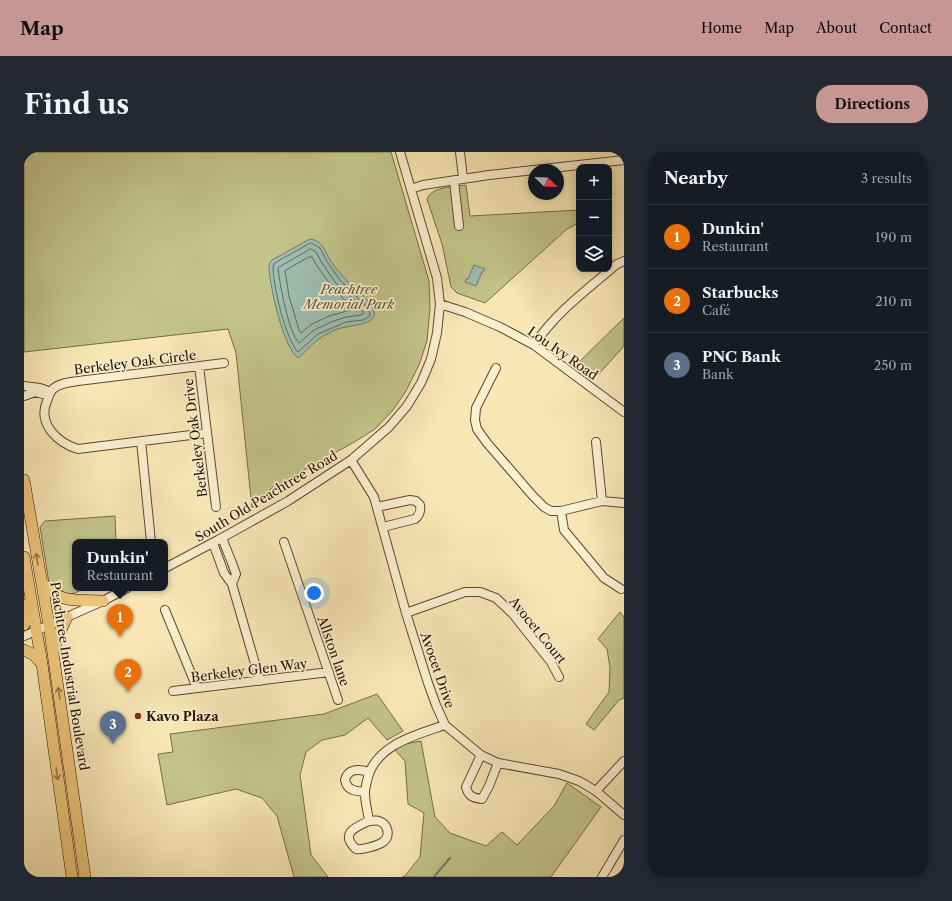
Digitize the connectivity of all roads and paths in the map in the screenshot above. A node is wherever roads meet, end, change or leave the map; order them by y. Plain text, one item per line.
1 (400, 152) edge
2 (460, 152) edge
3 (624, 160) edge
4 (463, 178) junction
5 (454, 180) junction
6 (410, 189) junction
7 (459, 226) dead end
8 (624, 261) edge
9 (440, 304) junction
10 (534, 345) junction
11 (224, 363) dead end
12 (198, 366) junction
13 (496, 368) dead end
14 (27, 390) edge
15 (50, 395) junction
16 (624, 412) edge
17 (207, 433) junction
18 (141, 441) junction
19 (596, 442) dead end
20 (352, 460) junction
21 (24, 480) edge
22 (602, 501) junction
23 (624, 503) edge
24 (216, 507) dead end
25 (377, 507) junction
26 (561, 511) junction
27 (383, 527) junction
28 (222, 538) junction
29 (152, 539) edge
30 (284, 542) dead end
31 (213, 543) junction
32 (24, 557) edge
33 (168, 566) edge
34 (234, 567) junction
35 (223, 570) junction
36 (41, 581) junction
37 (232, 584) junction
38 (621, 589) dead end
39 (30, 590) junction
40 (121, 591) edge
41 (103, 601) junction
42 (165, 610) dead end
43 (406, 613) junction
44 (67, 617) junction
45 (24, 625) edge
46 (50, 625) junction
47 (36, 630) junction
48 (24, 636) edge
49 (24, 650) edge
50 (54, 658) junction
51 (42, 664) junction
52 (329, 672) junction
53 (559, 677) dead end
54 (260, 681) junction
55 (197, 688) junction
56 (173, 691) dead end
57 (338, 700) dead end
58 (445, 724) junction
59 (481, 755) junction
60 (624, 761) edge
61 (498, 763) junction
62 (369, 772) junction
63 (596, 791) junction
64 (365, 792) junction
65 (624, 815) edge
66 (369, 821) junction
67 (624, 840) edge
68 (72, 877) edge
69 (85, 877) edge
70 (602, 877) edge

1 - 6 street, South Old Peachtree Road
2 - 4 street
3 - 4 street
4 - 5 street
5 - 6 street
5 - 7 street
6 - 9 street, South Old Peachtree Road
8 - 10 street
9 - 10 street, Lou Ivy Road
9 - 20 street, South Old Peachtree Road
10 - 16 street, Lou Ivy Road
11 - 12 street, Berkeley Oak Circle
12 - 15 street, Berkeley Oak Circle
12 - 17 street, Berkeley Oak Drive
13 - 26 street
14 - 15 street
15 - 18 street
17 - 18 street
17 - 24 street, Berkeley Oak Drive
18 - 29 street
19 - 22 street
20 - 25 street, Avocet Drive
20 - 28 street, South Old Peachtree Road
36 -> 21 highway, Peachtree Industrial Boulevard
22 - 23 street
22 - 26 street
25 - 27 street, Avocet Drive
25 - 27 street
26 - 38 street
27 - 43 street, Avocet Drive
28 - 31 street, South Old Peachtree Road
28 - 34 street
30 - 52 street, Allston lane
31 - 33 street, South Old Peachtree Road
31 - 35 street
32 - 39 highway, Peachtree Industrial Boulevard
34 - 35 street
34 - 37 street
35 - 37 street
36 - 41 highway
36 - 46 highway, Peachtree Industrial Boulevard
37 - 54 street
39 - 45 highway
39 - 47 highway, Peachtree Industrial Boulevard
40 - 41 street
41 - 44 street
42 - 55 street
43 - 53 street, Avocet Court
43 - 58 street, Avocet Drive
44 - 46 street
44 - 50 highway
46 - 47 street
46 - 50 highway, Peachtree Industrial Boulevard
47 - 48 street
47 - 51 highway, Peachtree Industrial Boulevard
49 - 51 highway
69 -> 50 highway, Peachtree Industrial Boulevard
51 -> 68 highway, Peachtree Industrial Boulevard
52 - 54 street, Berkeley Glen Way
52 - 57 street, Allston lane
54 - 55 street, Berkeley Glen Way
55 - 56 street, Berkeley Glen Way
58 - 59 street, Avocet Drive
58 - 62 street
59 - 61 street, Avocet Drive
59 - 61 street
60 - 63 street
61 - 63 street, Avocet Drive
62 - 64 street
62 - 64 street
63 - 65 street, Avocet Drive
64 - 66 street
66 - 66 street
67 - 70 street

